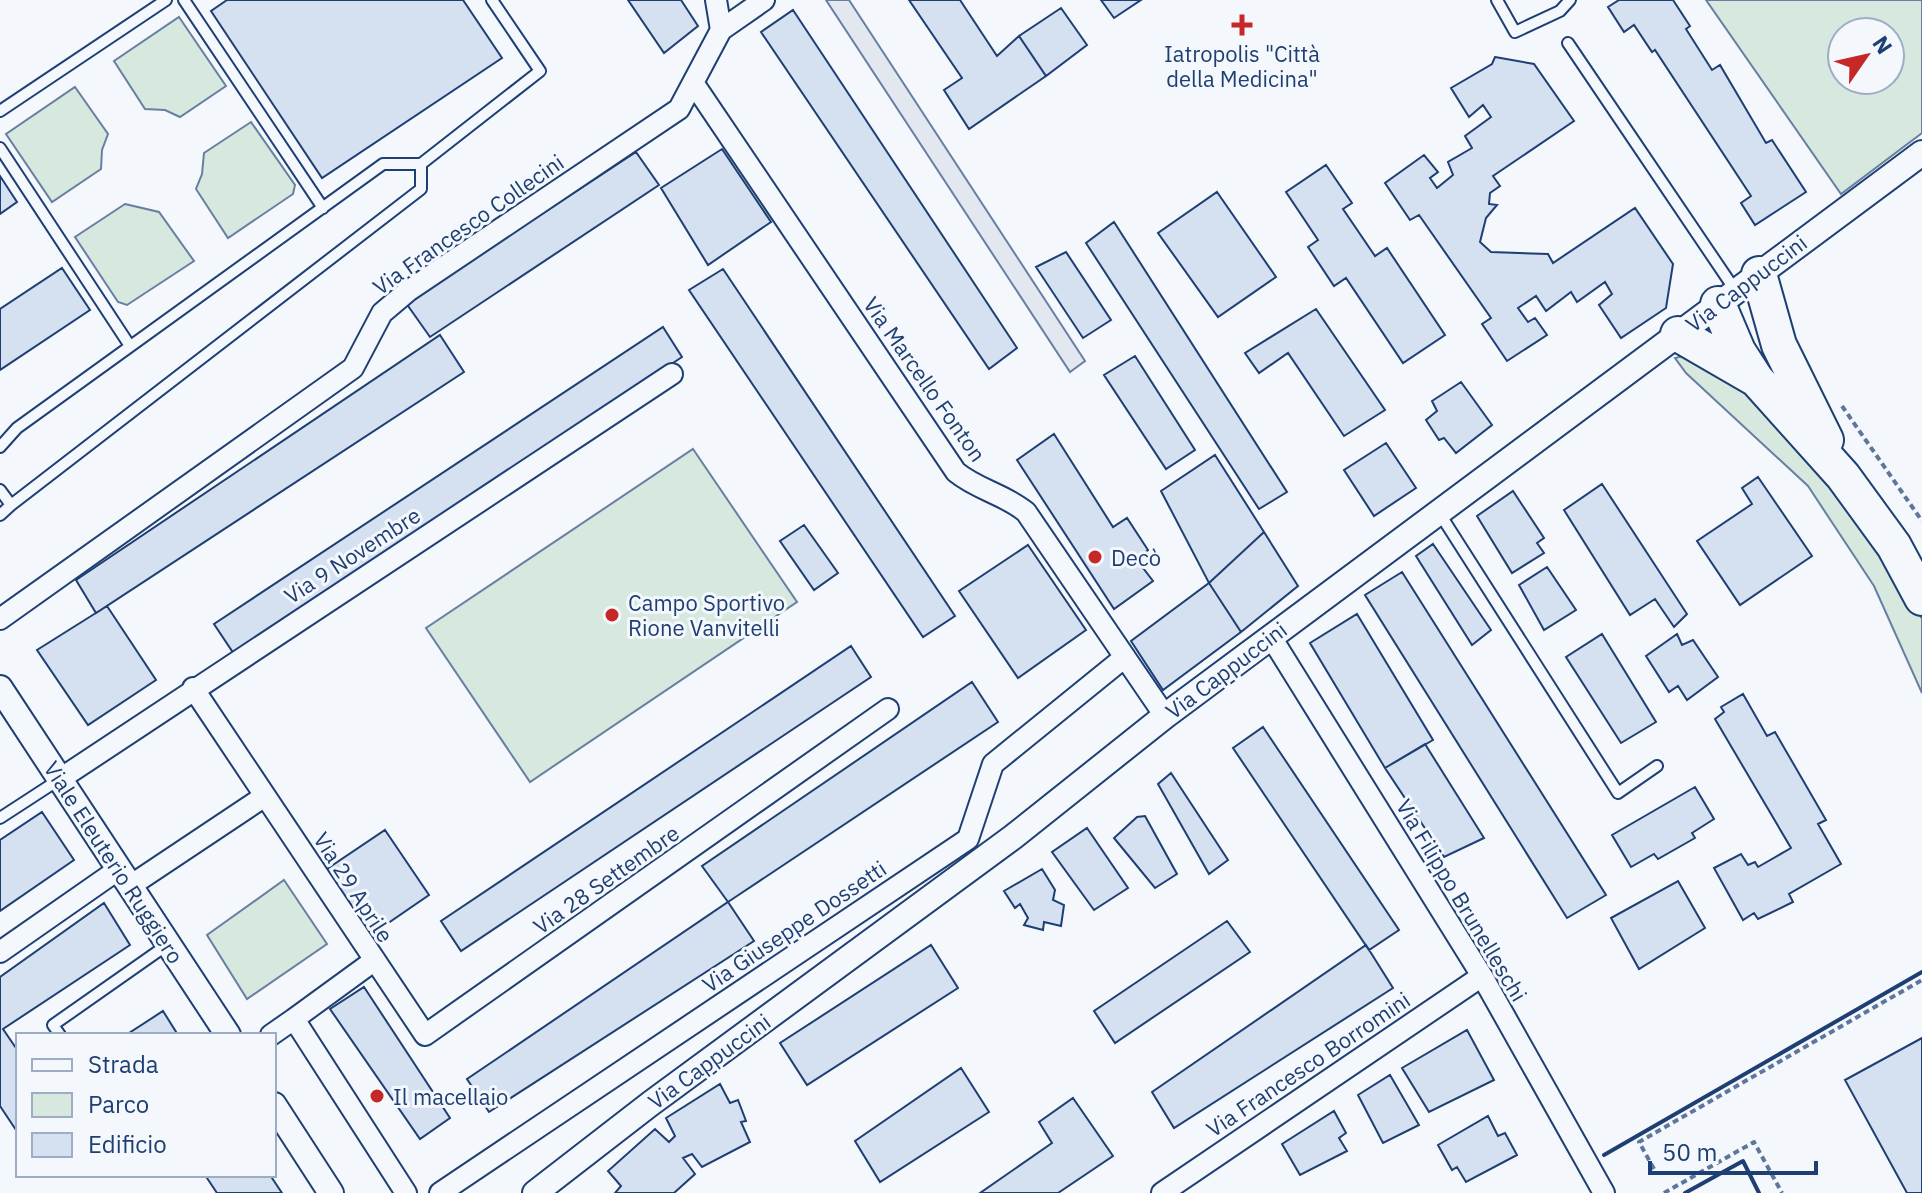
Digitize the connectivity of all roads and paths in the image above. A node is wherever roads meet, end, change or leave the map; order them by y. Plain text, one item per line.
1 (166, 0) edge
2 (184, 0) edge
3 (492, 0) edge
4 (716, 0) edge
5 (764, 0) edge
6 (1497, 0) edge
7 (1570, 0) edge
8 (721, 30) junction
9 (1568, 43) dead end
10 (694, 84) junction
11 (0, 111) edge
12 (0, 148) edge
13 (1922, 153) edge
14 (421, 164) junction
15 (323, 208) junction
16 (1738, 290) junction
17 (1678, 334) junction
18 (130, 346) junction
19 (672, 374) dead end
20 (1756, 379) junction
21 (1839, 402) dead end
22 (0, 447) edge
23 (1843, 476) junction
24 (0, 490) edge
25 (11, 505) junction
26 (1438, 512) junction
27 (0, 515) edge
28 (1922, 521) edge
29 (1922, 598) edge
30 (0, 619) edge
31 (1271, 637) junction
32 (1125, 657) junction
33 (0, 688) edge
34 (193, 688) junction
35 (888, 709) dead end
36 (1165, 716) junction
37 (1657, 766) dead end
38 (60, 779) junction
39 (265, 796) junction
40 (0, 818) edge
41 (124, 878) junction
42 (168, 944) junction
43 (0, 952) edge
44 (375, 960) junction
45 (1482, 976) junction
46 (1922, 980) edge
47 (294, 1019) junction
48 (59, 1033) edge
49 (227, 1033) edge
50 (274, 1033) edge
51 (276, 1108) edge
52 (1654, 1169) dead end
53 (331, 1193) edge
54 (406, 1193) edge
55 (440, 1193) edge
56 (535, 1193) edge
57 (1162, 1193) edge
58 (1604, 1193) edge
59 (1664, 1193) edge
60 (1782, 1193) edge

1 - 11 lane
2 - 15 lane
3 - 14 lane
4 - 8 street
5 - 8 street
6 - 7 lane
8 - 10 street, Via Francesco Collecini
9 - 16 lane
10 - 30 street, Via Francesco Collecini
10 - 32 street, Via Marcello Fonton
12 - 18 lane
13 - 16 street, Via Cappuccini
14 - 15 lane
14 - 25 lane
15 - 18 lane
16 - 17 street, Via Cappuccini
16 - 20 highway
16 - 23 highway
17 - 20 highway
17 - 26 street, Via Cappuccini
18 - 22 lane
19 - 34 street, Via 9 Novembre
20 - 23 highway
21 - 28 path
23 - 29 highway
24 - 25 lane
25 - 27 lane
26 - 31 street, Via Cappuccini
26 - 37 lane
31 - 36 street, Via Cappuccini
31 - 45 street, Via Filippo Brunelleschi
32 - 36 street, Via Marcello Fonton
32 - 55 street, Via Giuseppe Dossetti
33 - 38 street, Viale Eleuterio Ruggiero
34 - 38 street, Via 9 Novembre
34 - 39 street, Via 29 Aprile
35 - 44 street, Via 28 Settembre
36 - 56 street, Via Cappuccini
38 - 40 lane
38 - 41 street, Viale Eleuterio Ruggiero
39 - 41 street
39 - 44 street, Via 29 Aprile
41 - 42 street, Viale Eleuterio Ruggiero
41 - 43 street
42 - 48 lane
42 - 49 street, Viale Eleuterio Ruggiero
44 - 47 street, Via 29 Aprile
45 - 57 street, Via Francesco Borromini
45 - 58 street, Via Filippo Brunelleschi
46 - 52 path
47 - 50 street
47 - 54 street
51 - 53 street
59 - 60 path

